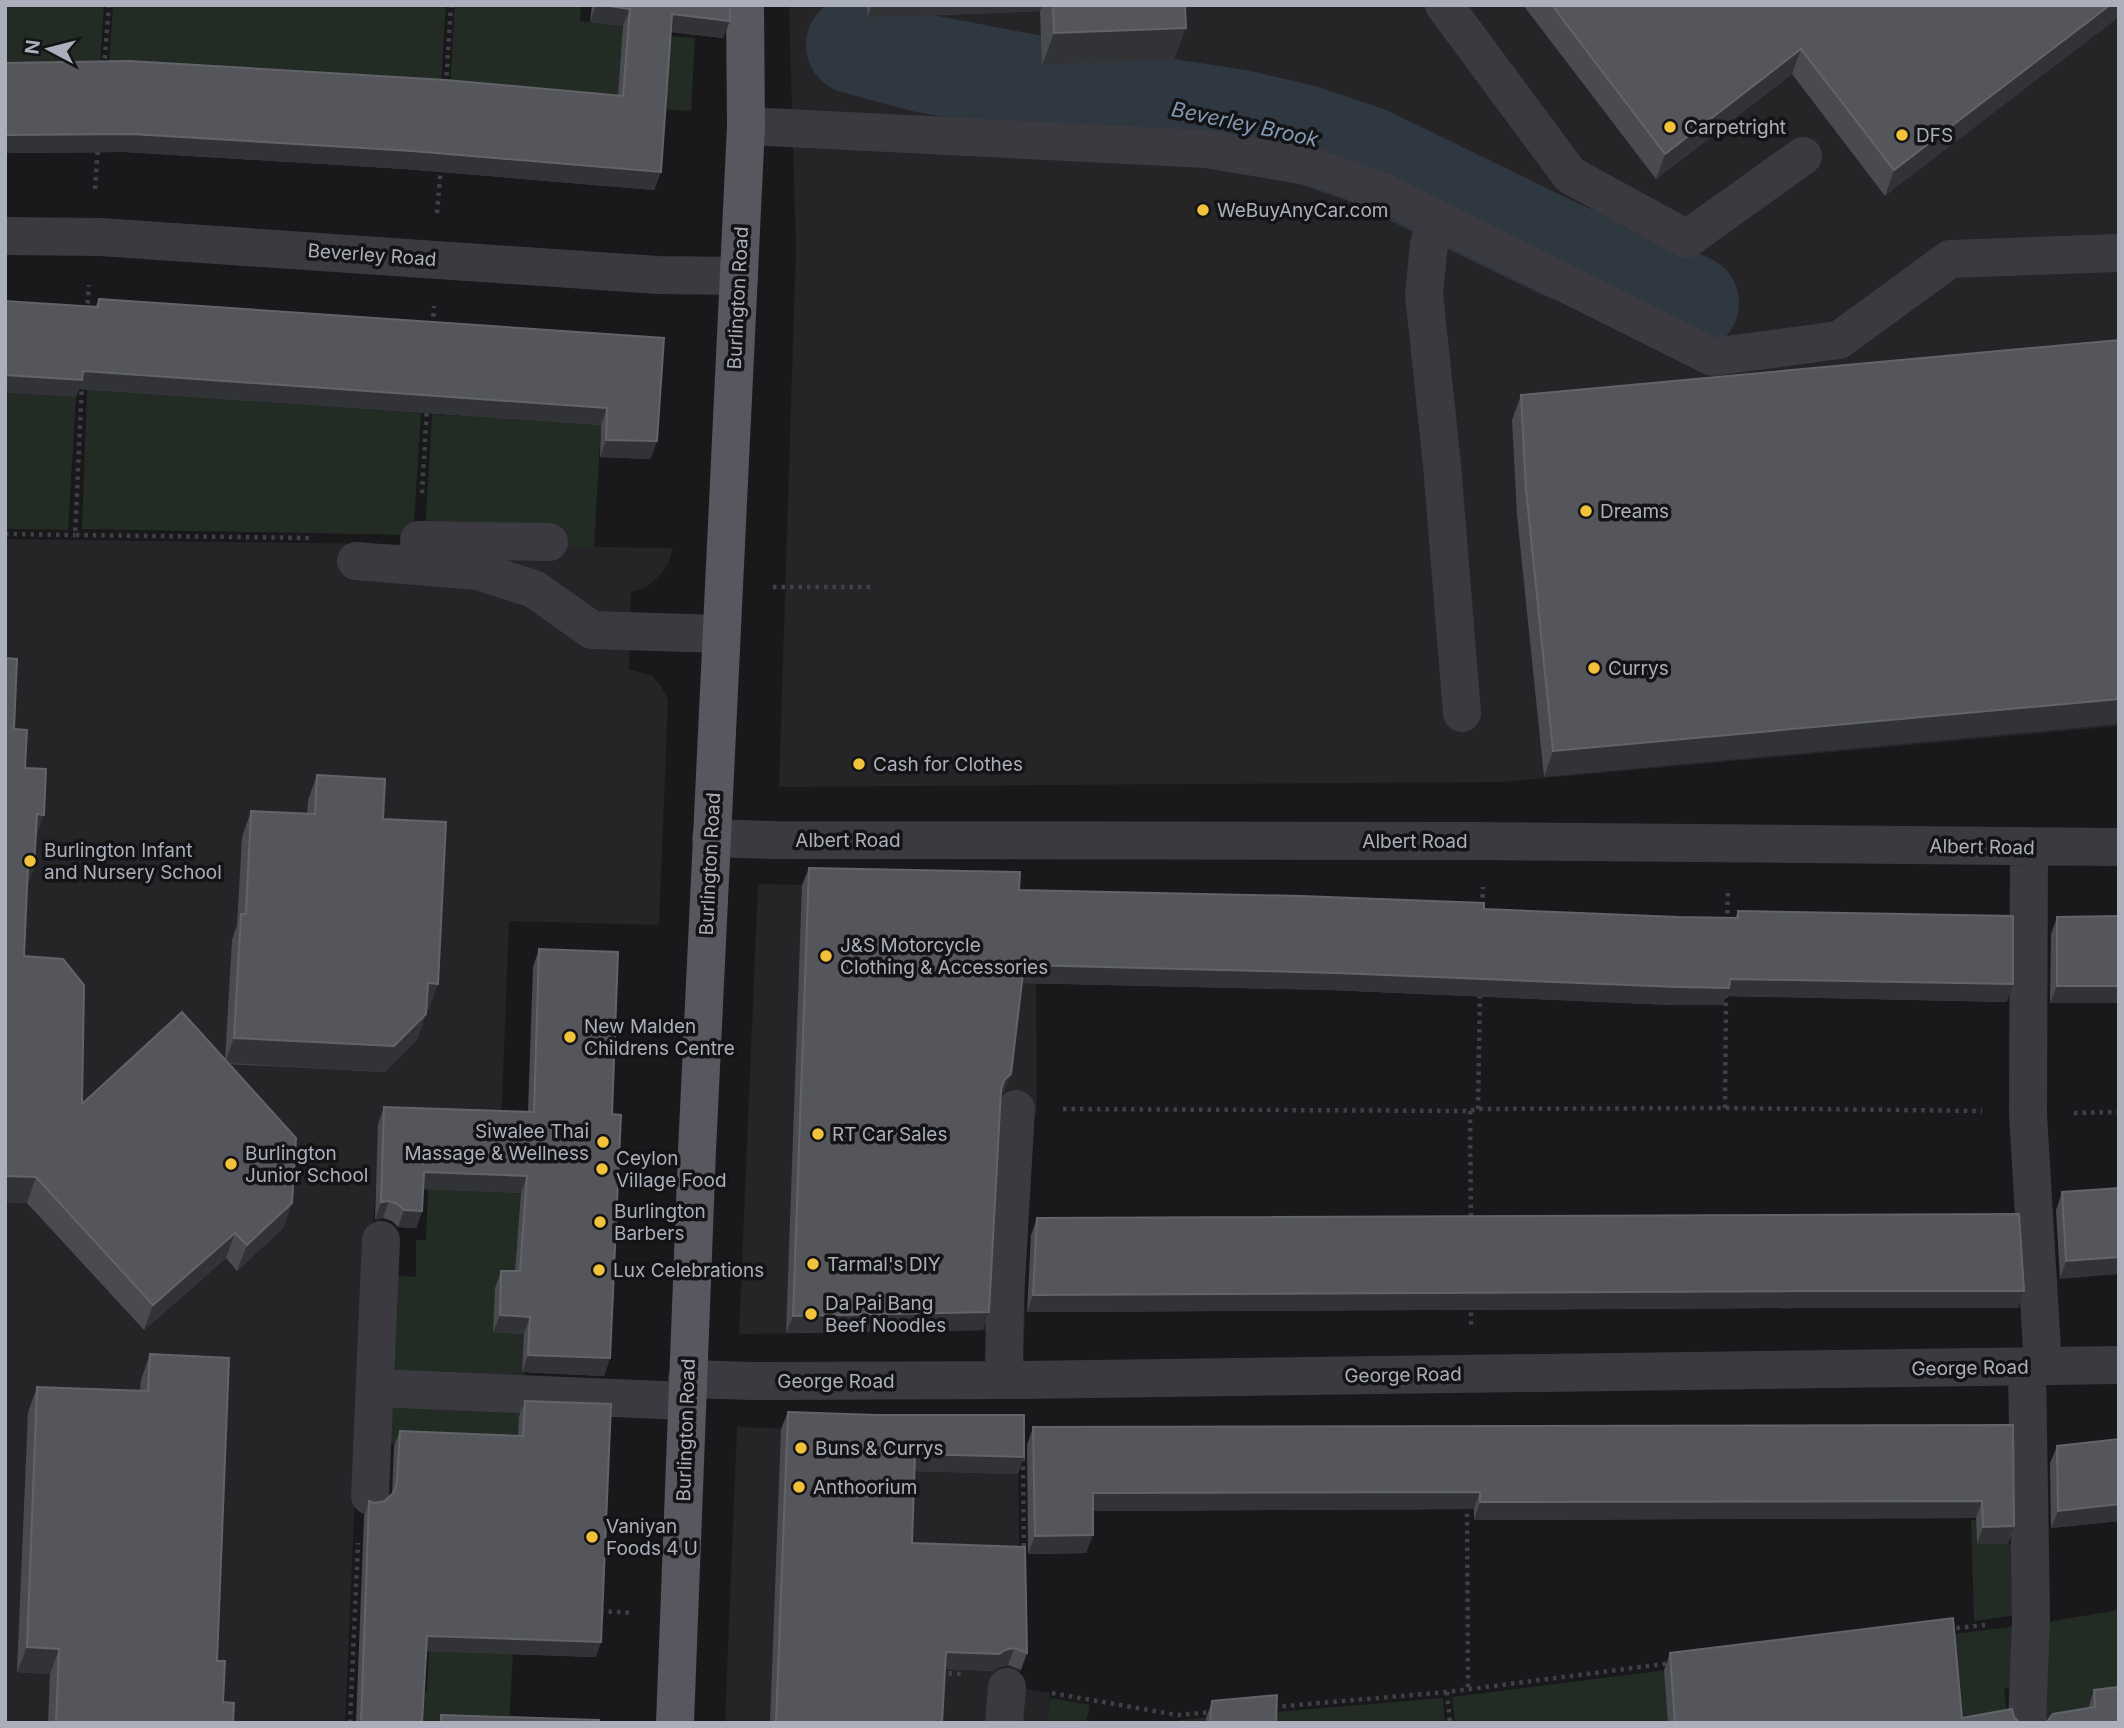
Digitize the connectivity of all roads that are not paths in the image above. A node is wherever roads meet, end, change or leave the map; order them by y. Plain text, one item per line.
1 (745, 5) edge
2 (1444, 5) edge
3 (746, 126) junction
4 (1803, 156) dead end
5 (1437, 219) junction
6 (5, 236) edge
7 (2119, 253) edge
8 (739, 276) junction
9 (419, 540) road end
10 (550, 542) dead end
11 (356, 561) dead end
12 (721, 634) junction
13 (1462, 713) dead end
14 (711, 838) junction
15 (2029, 847) junction
16 (2119, 847) edge
17 (1016, 1109) road end
18 (381, 1240) dead end
19 (2119, 1365) edge
20 (2035, 1367) junction
21 (1013, 1380) junction
22 (376, 1388) junction
23 (687, 1390) junction
24 (370, 1496) road end
25 (675, 1723) edge
26 (2027, 1723) edge

1 - 3 main road, Burlington Road
2 - 4 street
3 - 5 street
3 - 8 main road, Burlington Road
5 - 7 street
5 - 13 street
6 - 8 street, Beverley Road
8 - 12 main road, Burlington Road
9 - 10 street
11 - 12 street
12 - 14 main road, Burlington Road
14 - 15 street, Albert Road
14 - 23 main road, Burlington Road
15 - 16 street, Albert Road
15 - 20 street
17 - 21 street
18 - 22 street
19 - 20 street, George Road
20 - 21 street, George Road
20 - 26 street
21 - 23 street, George Road
22 - 23 street, George Road
22 - 24 street
23 - 25 main road, Burlington Road

